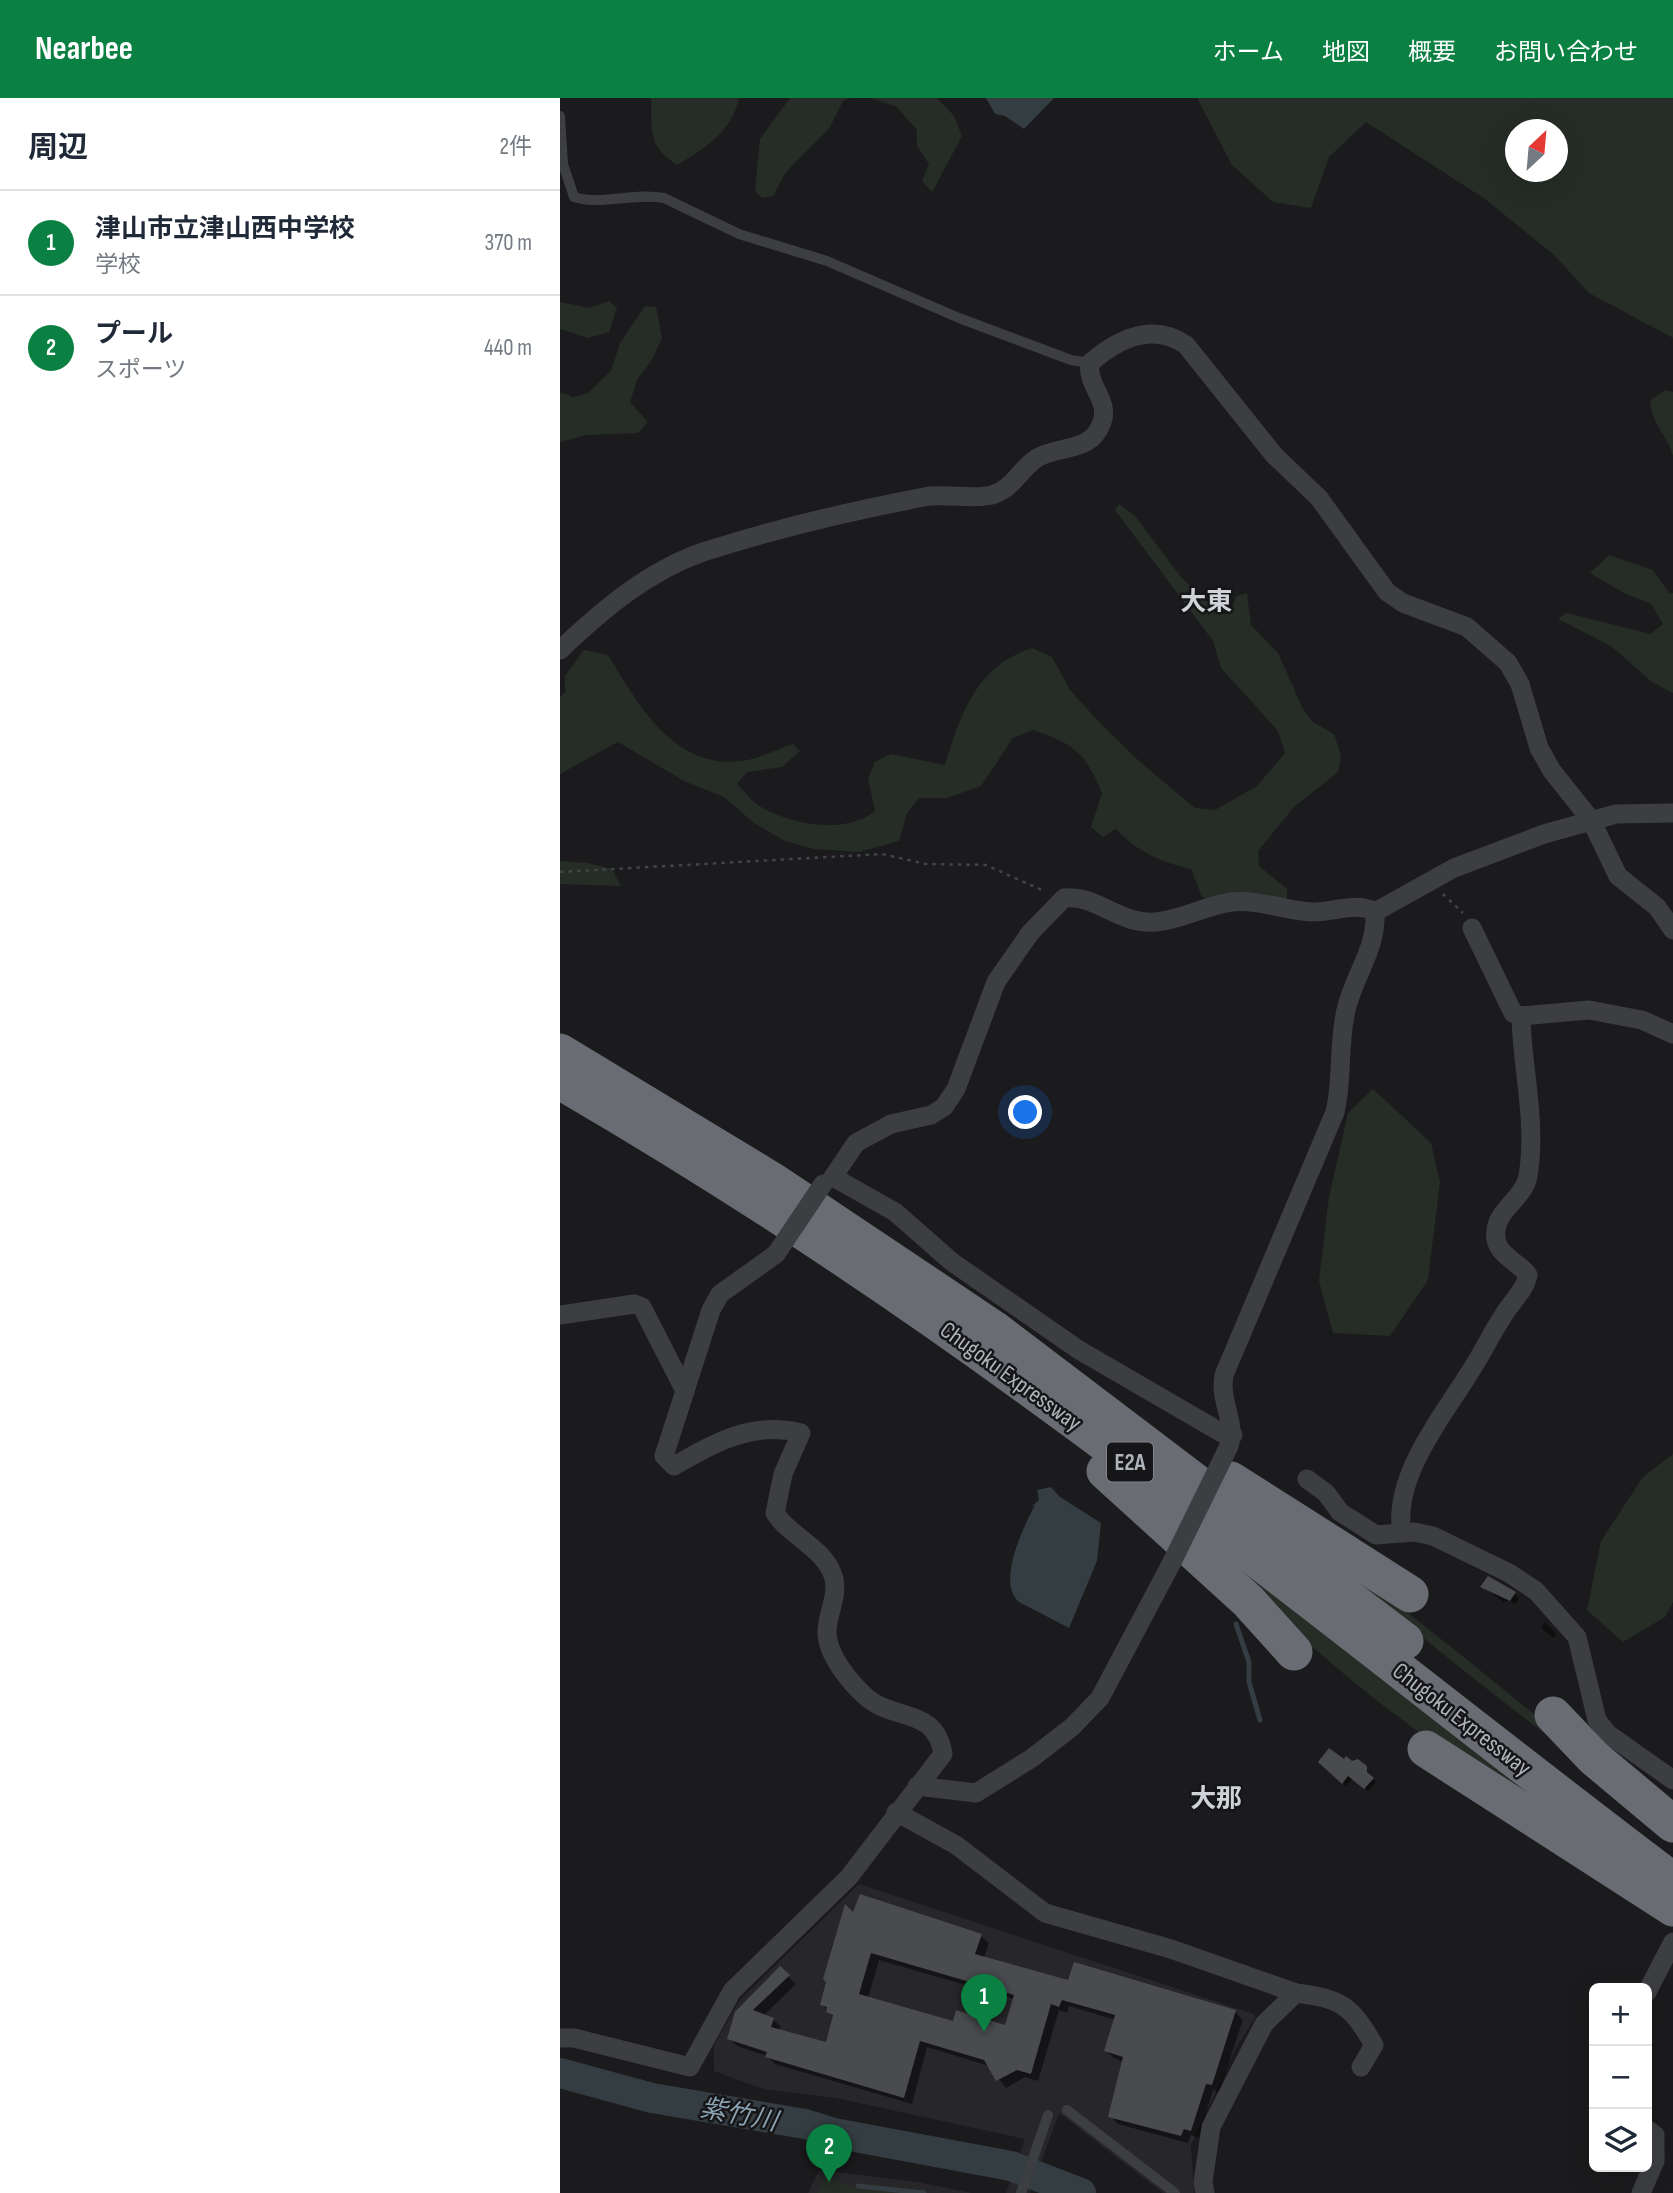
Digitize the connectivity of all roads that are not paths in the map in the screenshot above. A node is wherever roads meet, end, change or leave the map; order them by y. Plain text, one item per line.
1 (560, 116) edge
2 (1090, 363) junction
3 (560, 650) edge
4 (1673, 813) edge
5 (1591, 820) junction
6 (1375, 912) junction
7 (1472, 928) road end
8 (1673, 930) edge
9 (1521, 1016) junction
10 (1673, 1034) edge
11 (560, 1052) edge
12 (560, 1081) edge
13 (828, 1180) junction
14 (902, 1298) junction
15 (560, 1315) edge
16 (994, 1329) junction
17 (685, 1391) junction
18 (1231, 1440) junction
19 (1307, 1479) dead end
20 (1402, 1533) junction
21 (1410, 1594) dead end
22 (1294, 1652) dead end
23 (1553, 1715) dead end
24 (1426, 1749) dead end
25 (1671, 1773) edge
26 (917, 1786) junction
27 (896, 1812) junction
28 (1673, 1824) edge
29 (1673, 1850) edge
30 (1673, 1881) edge
31 (1673, 1908) edge
32 (1673, 1942) edge
33 (1652, 1983) edge
34 (1296, 1993) junction
35 (560, 2038) edge
36 (1361, 2067) dead end
37 (1067, 2110) dead end
38 (1048, 2115) dead end
39 (1652, 2133) edge
40 (1652, 2168) edge
41 (1651, 2172) edge
42 (1021, 2193) edge
43 (1175, 2193) edge
44 (1205, 2193) edge
45 (1642, 2193) edge

1 - 2 lane
2 - 3 street
2 - 5 street
4 - 5 street
5 - 6 street
5 - 8 street
6 - 13 street
6 - 18 street
7 - 9 street
9 - 10 street
9 - 20 street
11 - 16 highway, Chugoku Expressway / E2A
12 - 14 highway, Chugoku Expressway / E2A
13 - 17 street, bridge
13 - 18 street
14 - 22 highway
14 - 30 highway, Chugoku Expressway / E2A
15 - 17 street
16 - 21 highway
16 - 29 highway, Chugoku Expressway / E2A
17 - 26 street
18 - 26 street, bridge
19 - 20 street
20 - 25 street
23 - 28 highway
24 - 31 highway
26 - 27 street
27 - 34 street
27 - 35 street
32 - 33 street
34 - 36 street
34 - 44 street
37 - 43 lane
38 - 42 lane
39 - 40 street
41 - 45 street

